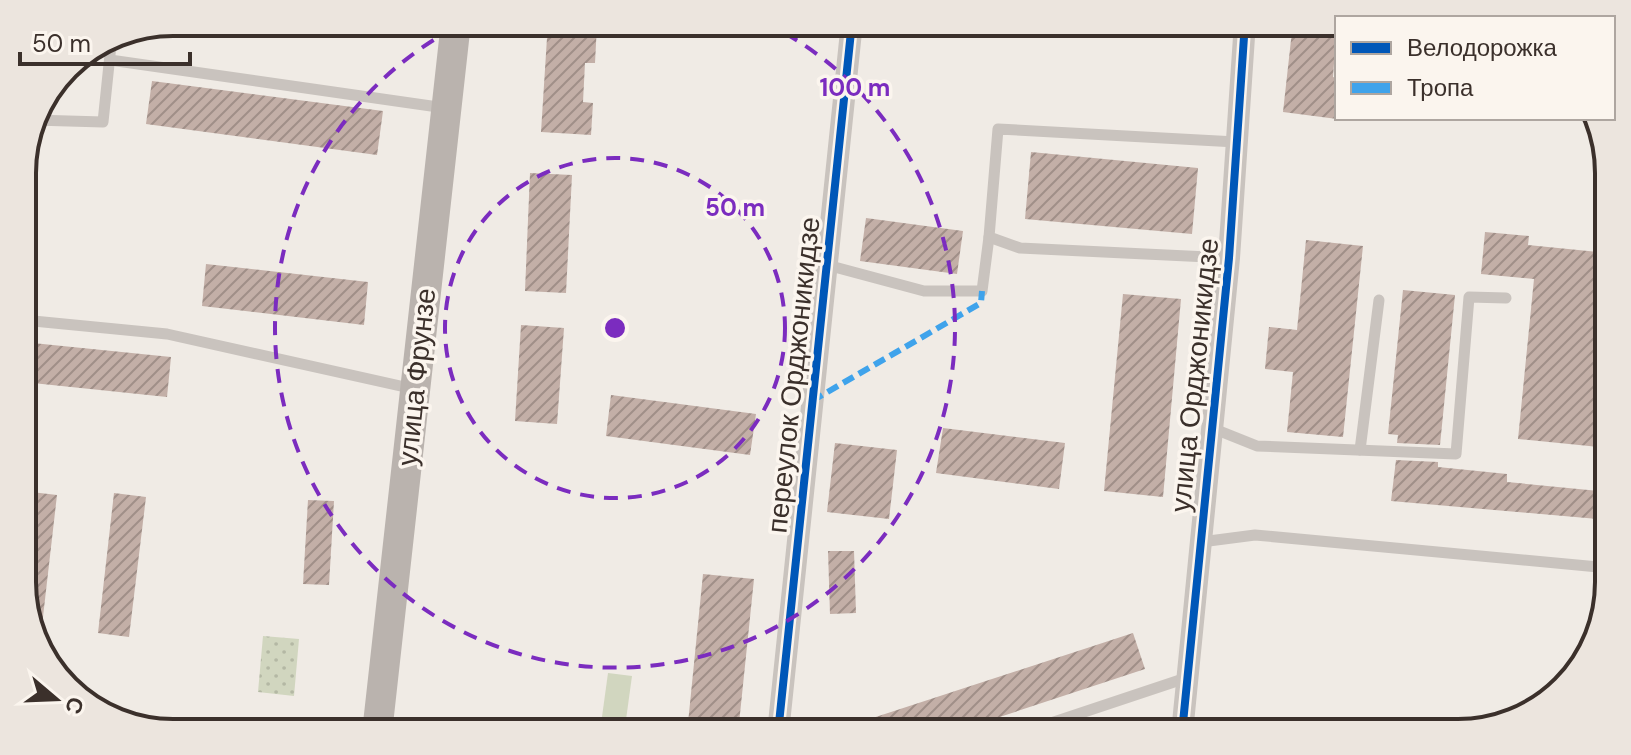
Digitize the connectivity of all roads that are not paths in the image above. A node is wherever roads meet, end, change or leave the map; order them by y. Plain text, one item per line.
1 (454, 36) edge
2 (851, 36) edge
3 (1244, 36) edge
4 (111, 51) edge
5 (110, 60) junction
6 (445, 108) junction
7 (47, 120) edge
8 (1236, 142) junction
9 (989, 237) junction
10 (1229, 258) junction
11 (827, 265) junction
12 (1506, 298) dead end
13 (1379, 300) dead end
14 (36, 321) edge
15 (414, 389) junction
16 (1212, 428) junction
17 (1360, 450) junction
18 (1200, 542) junction
19 (1595, 567) edge
20 (1186, 678) junction
21 (379, 719) edge
22 (779, 719) edge
23 (1063, 719) edge
24 (1183, 719) edge

1 - 6 main road, улица Фрунзе
2 - 11 street, переулок Орджоникидзе
3 - 8 street, улица Орджоникидзе
4 - 5 lane
5 - 6 lane
5 - 7 lane
6 - 15 main road, улица Фрунзе
8 - 9 lane
8 - 10 street, улица Орджоникидзе
9 - 10 lane
9 - 11 lane
10 - 16 street, улица Орджоникидзе
11 - 22 street, переулок Орджоникидзе
12 - 17 lane
13 - 17 lane
14 - 15 lane
15 - 21 main road, улица Фрунзе
16 - 17 lane
16 - 18 street, улица Орджоникидзе
18 - 19 lane
18 - 20 street, улица Орджоникидзе
20 - 23 lane
20 - 24 street, улица Орджоникидзе

